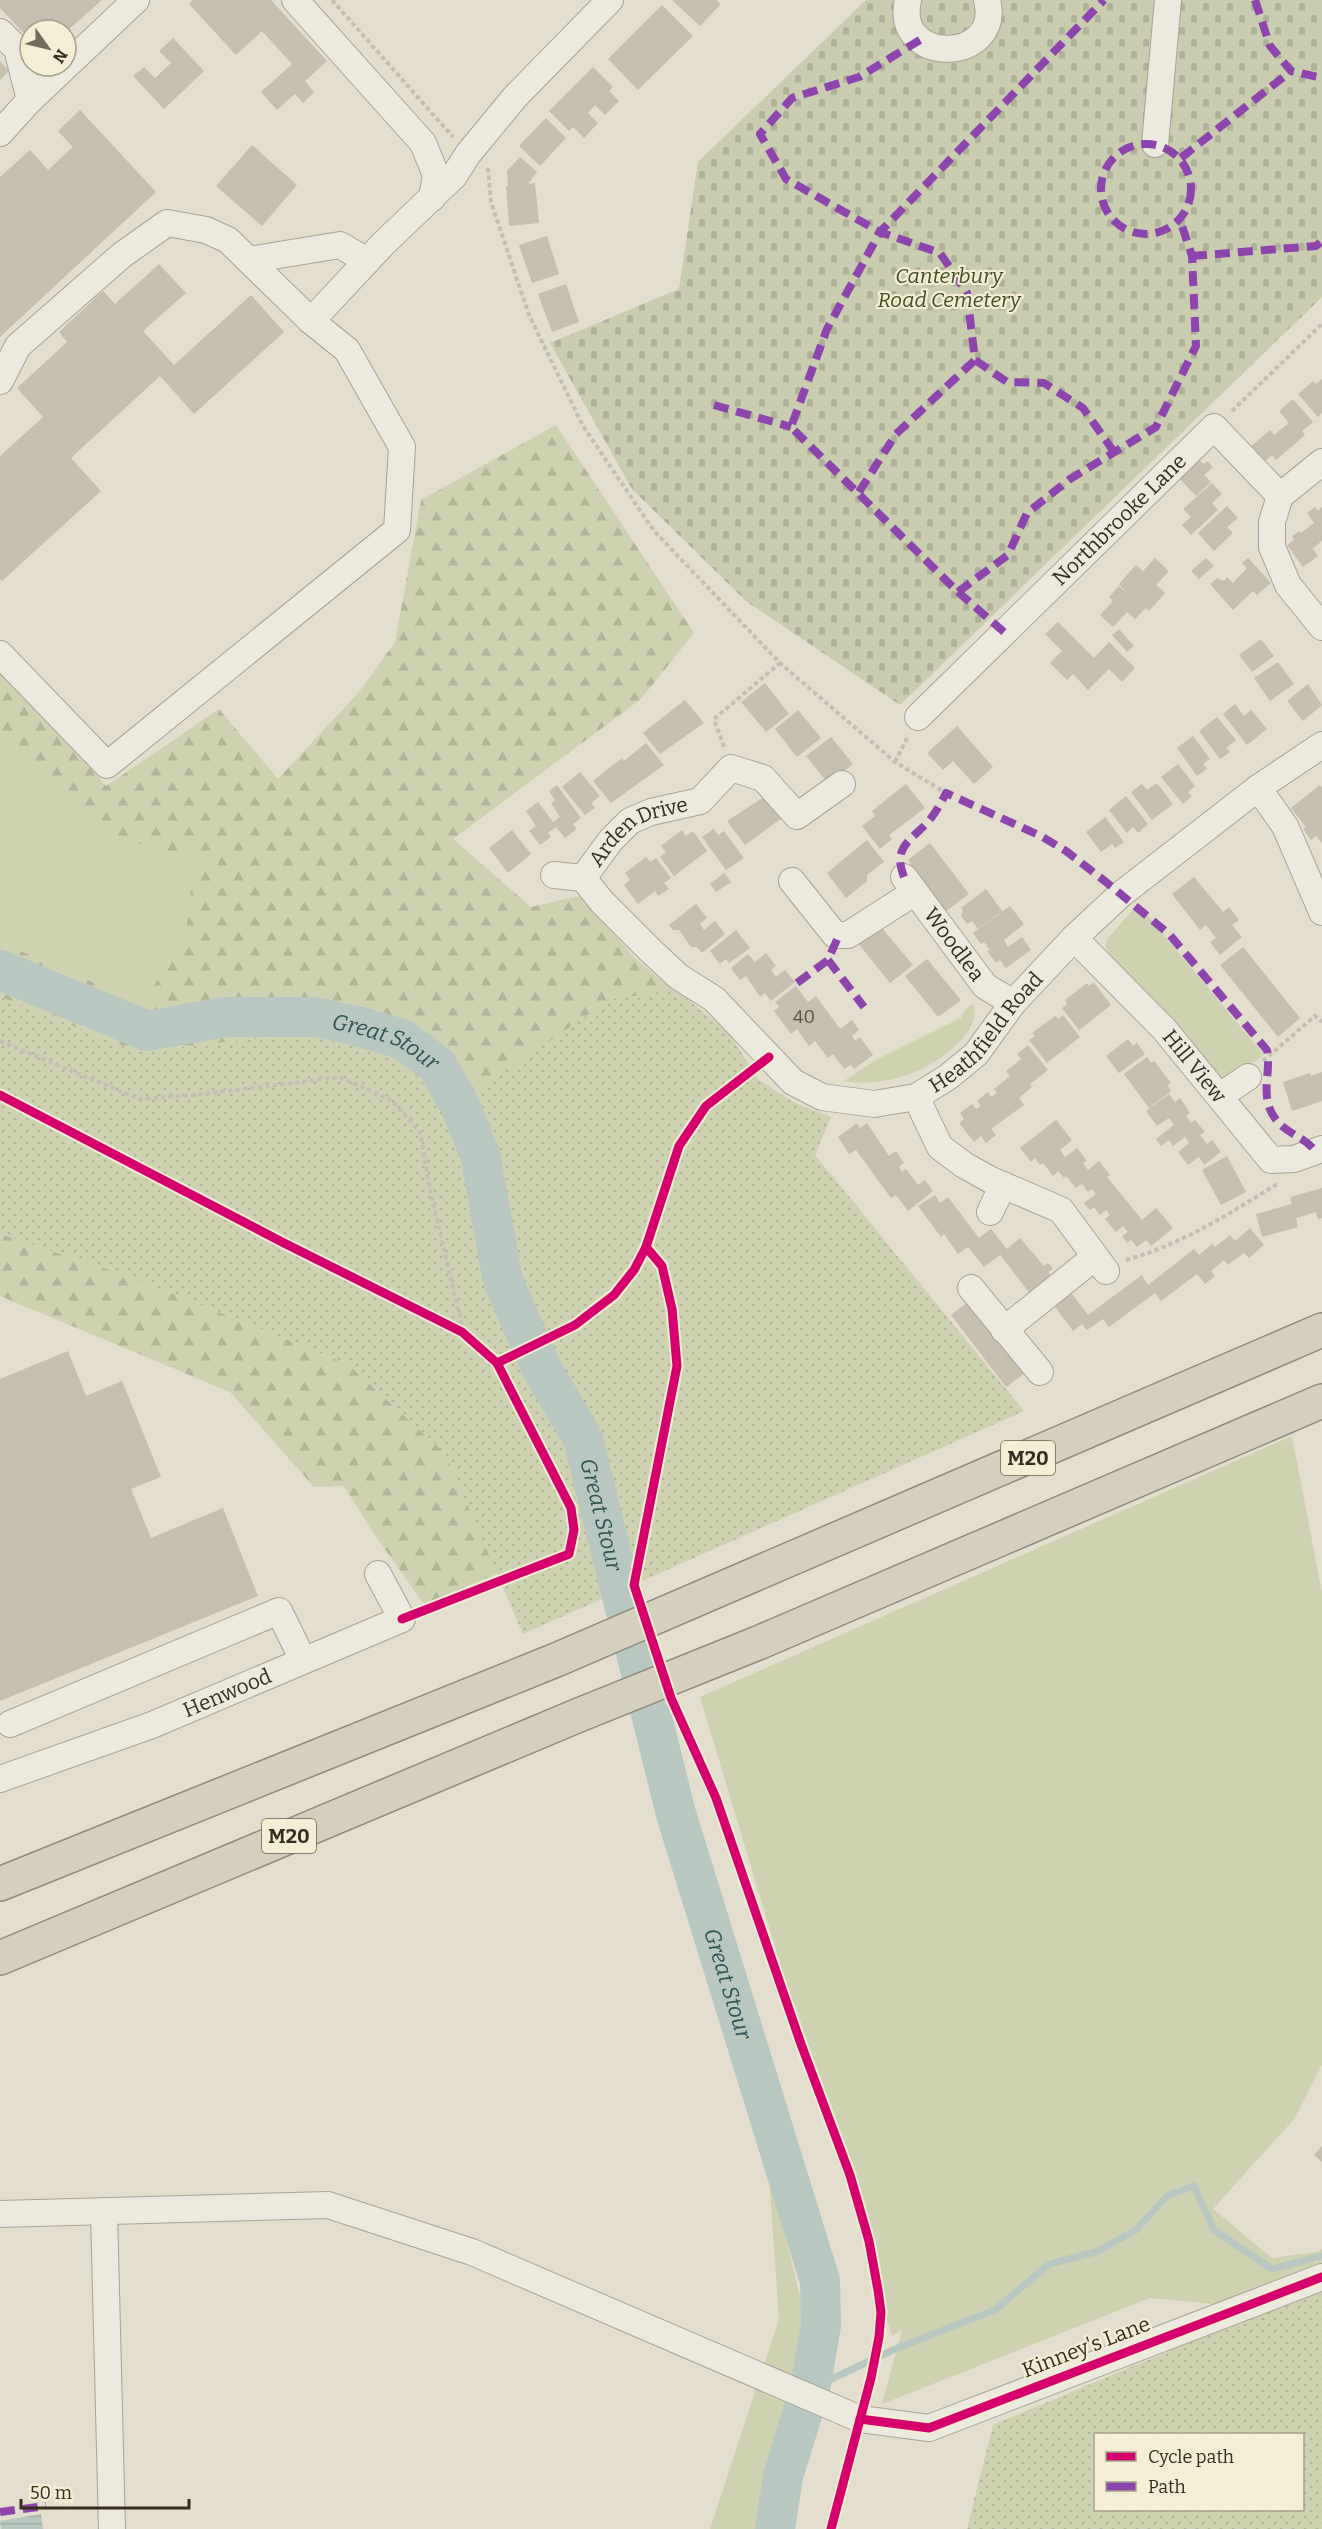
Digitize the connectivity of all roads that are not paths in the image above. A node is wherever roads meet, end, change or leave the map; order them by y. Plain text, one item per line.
1 (136, 0) edge
2 (295, 0) edge
3 (610, 0) edge
4 (908, 0) edge
5 (987, 0) edge
6 (1168, 0) edge
7 (16, 44) edge
8 (78, 48) edge
9 (50, 78) edge
10 (30, 100) junction
11 (0, 132) edge
12 (1155, 144) dead end
13 (432, 198) junction
14 (249, 260) junction
15 (367, 261) junction
16 (311, 321) junction
17 (0, 381) edge
18 (1322, 462) edge
19 (1280, 496) junction
20 (1322, 627) edge
21 (0, 654) edge
22 (918, 717) dead end
23 (1322, 745) edge
24 (842, 784) dead end
25 (1258, 789) junction
26 (554, 875) dead end
27 (583, 878) junction
28 (792, 881) dead end
29 (1321, 906) edge
30 (1074, 939) junction
31 (1013, 1003) junction
32 (1248, 1077) road end
33 (1220, 1096) junction
34 (916, 1097) junction
35 (1322, 1149) edge
36 (1003, 1185) junction
37 (990, 1212) dead end
38 (971, 1288) dead end
39 (1004, 1329) junction
40 (1322, 1330) edge
41 (1040, 1372) dead end
42 (1322, 1401) edge
43 (378, 1574) dead end
44 (303, 1660) junction
45 (10, 1724) dead end
46 (0, 1779) edge
47 (0, 1884) edge
48 (0, 1958) edge
49 (104, 2211) junction
50 (0, 2214) edge
51 (1322, 2277) edge
52 (112, 2529) edge

1 - 8 street
2 - 13 street
3 - 13 street
4 - 5 street
6 - 12 street
7 - 10 street
9 - 10 street
10 - 11 street
13 - 15 street
14 - 15 street
14 - 16 street
14 - 17 street
15 - 16 street
16 - 21 street
18 - 19 street
19 - 20 street
19 - 22 street, Northbrooke Lane
23 - 25 street, Heathfield Road
24 - 27 street, Arden Drive
25 - 29 street
25 - 30 street, Heathfield Road
26 - 27 street
27 - 34 street, Heathfield Road
28 - 31 street, Woodlea
30 - 31 street, Heathfield Road
30 - 33 street, Hill View
31 - 34 street, Heathfield Road
32 - 33 street
33 - 35 street, Hill View
34 - 36 street
36 - 37 street
36 - 39 street
38 - 39 street
39 - 41 street
40 - 47 highway, M20
42 - 48 highway, M20
43 - 44 street, Henwood
44 - 45 street
44 - 46 street, Henwood
49 - 50 street, Kinney's Lane
49 - 51 street, Kinney's Lane
49 - 52 street

